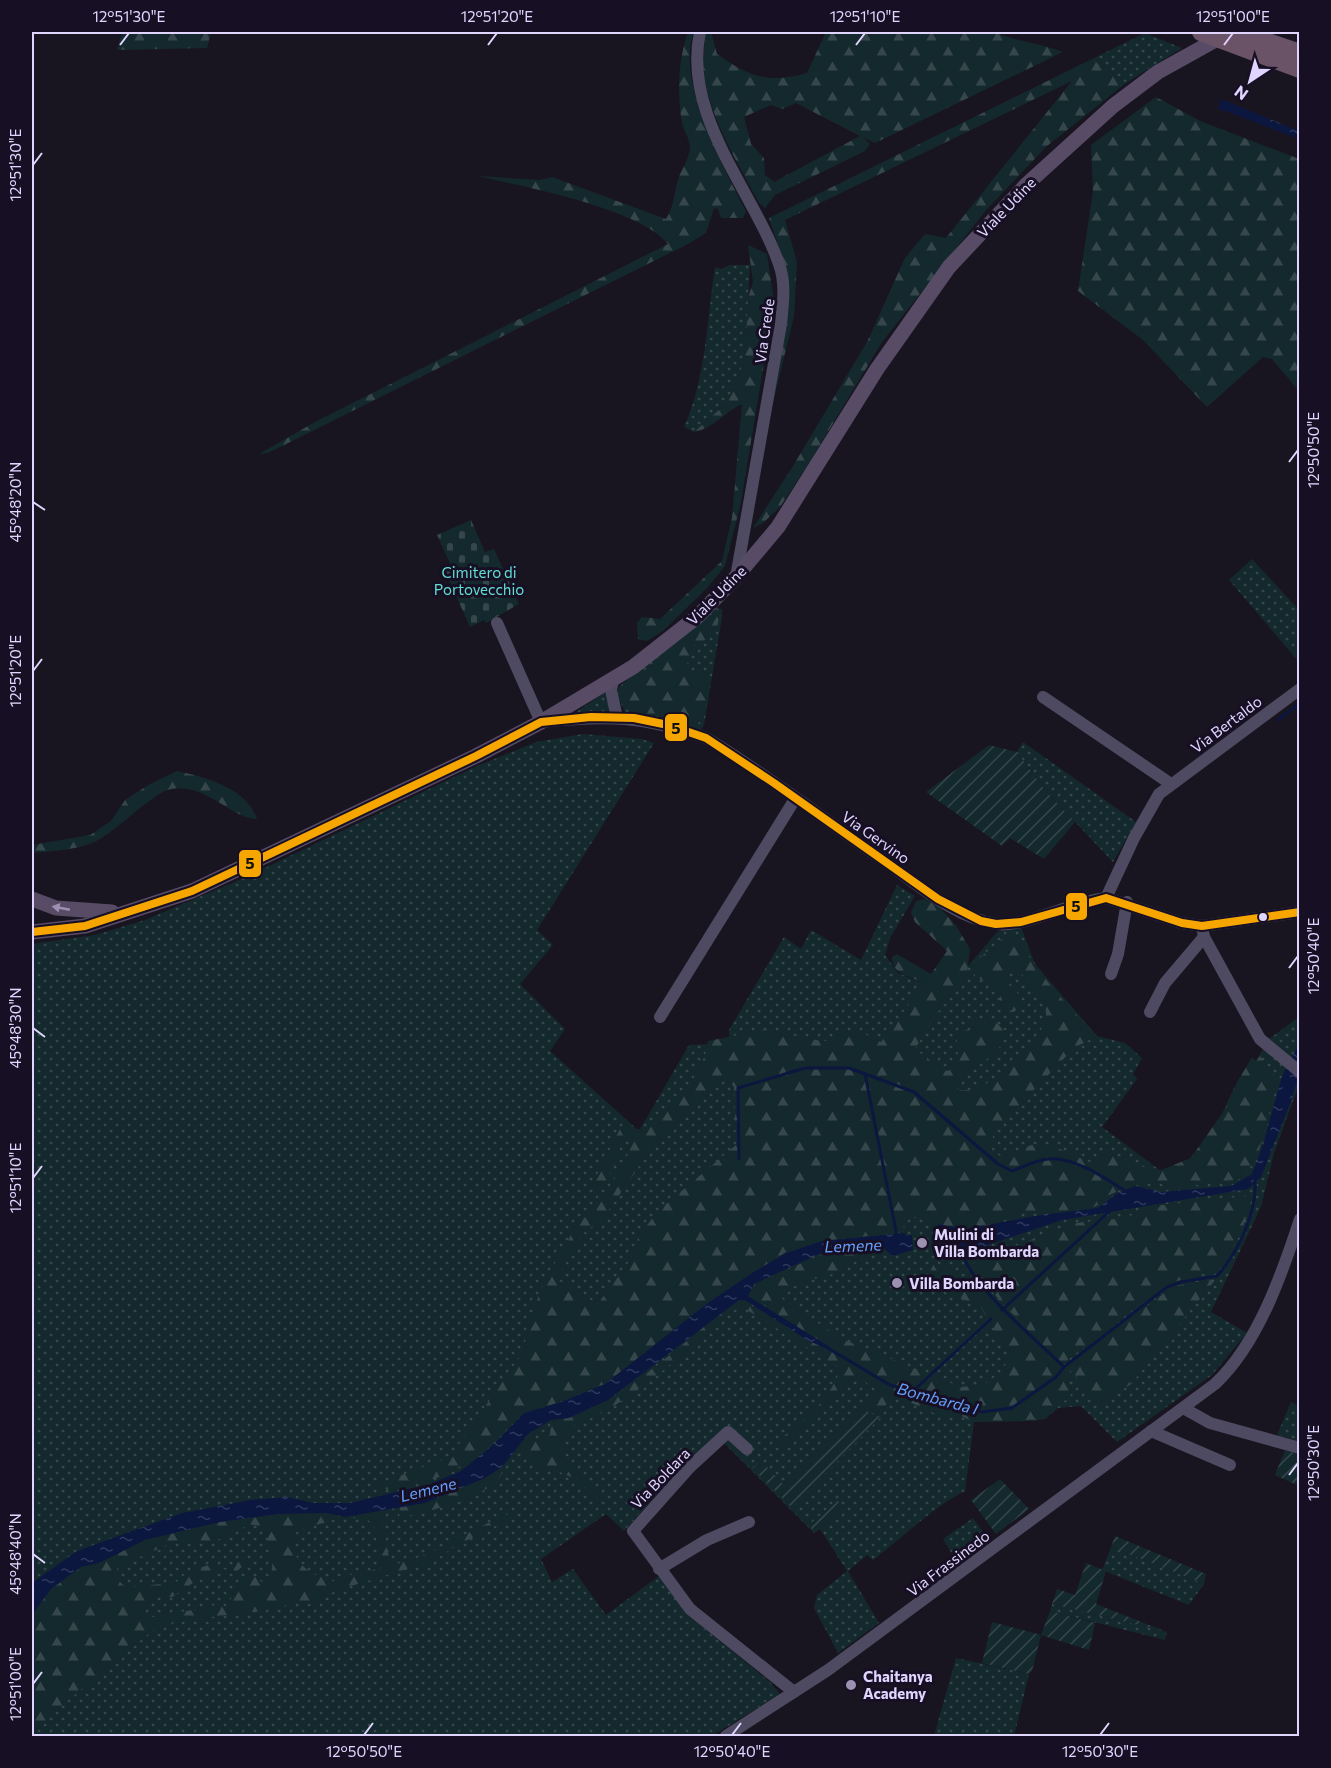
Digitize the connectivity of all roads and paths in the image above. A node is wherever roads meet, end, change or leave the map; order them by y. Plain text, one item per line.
1 (700, 32) edge
2 (1203, 32) edge
3 (1237, 35) edge
4 (1299, 53) edge
5 (1299, 69) edge
6 (736, 577) junction
7 (497, 623) dead end
8 (613, 680) junction
9 (1299, 689) edge
10 (1043, 697) dead end
11 (617, 718) junction
12 (541, 722) junction
13 (1171, 784) junction
14 (795, 799) junction
15 (1107, 894) junction
16 (32, 899) edge
17 (1127, 902) junction
18 (133, 912) junction
19 (1299, 912) edge
20 (32, 932) edge
21 (1203, 932) junction
22 (1111, 974) dead end
23 (1150, 1012) dead end
24 (660, 1017) dead end
25 (1299, 1072) edge
26 (1299, 1219) edge
27 (1185, 1409) junction
28 (1151, 1431) junction
29 (1299, 1448) edge
30 (747, 1449) dead end
31 (1230, 1465) dead end
32 (749, 1522) dead end
33 (659, 1569) junction
34 (794, 1692) junction
35 (726, 1737) edge

1 - 6 street, Via Crede
2 - 3 highway
3 - 4 highway
3 - 5 highway
3 - 6 main road, Viale Udine
6 - 8 main road, Viale Udine
7 - 12 street
8 - 11 street
8 - 12 main road, Viale Udine
9 - 13 street, Via Bertaldo
10 - 13 street
11 - 12 street, Via Gervino
11 - 14 street, Via Gervino
12 - 18 main road, Viale Udine
13 - 15 street, Via Bertaldo
14 - 15 street, Via Gervino
14 - 24 street
15 - 17 street, Via Gervino
18 -> 16 main road
17 - 21 street, Via Gervino
17 - 22 street
18 - 20 main road, Viale Udine
19 - 21 street
21 - 23 street
21 - 25 street
26 - 27 street, Via Frassinedo
27 - 28 street, Via Frassinedo
27 - 29 street
28 - 31 street
28 - 34 street, Via Frassinedo
30 - 33 street, Via Boldara
32 - 33 street
33 - 34 street, Via Boldara
34 - 35 street, Via Frassinedo

